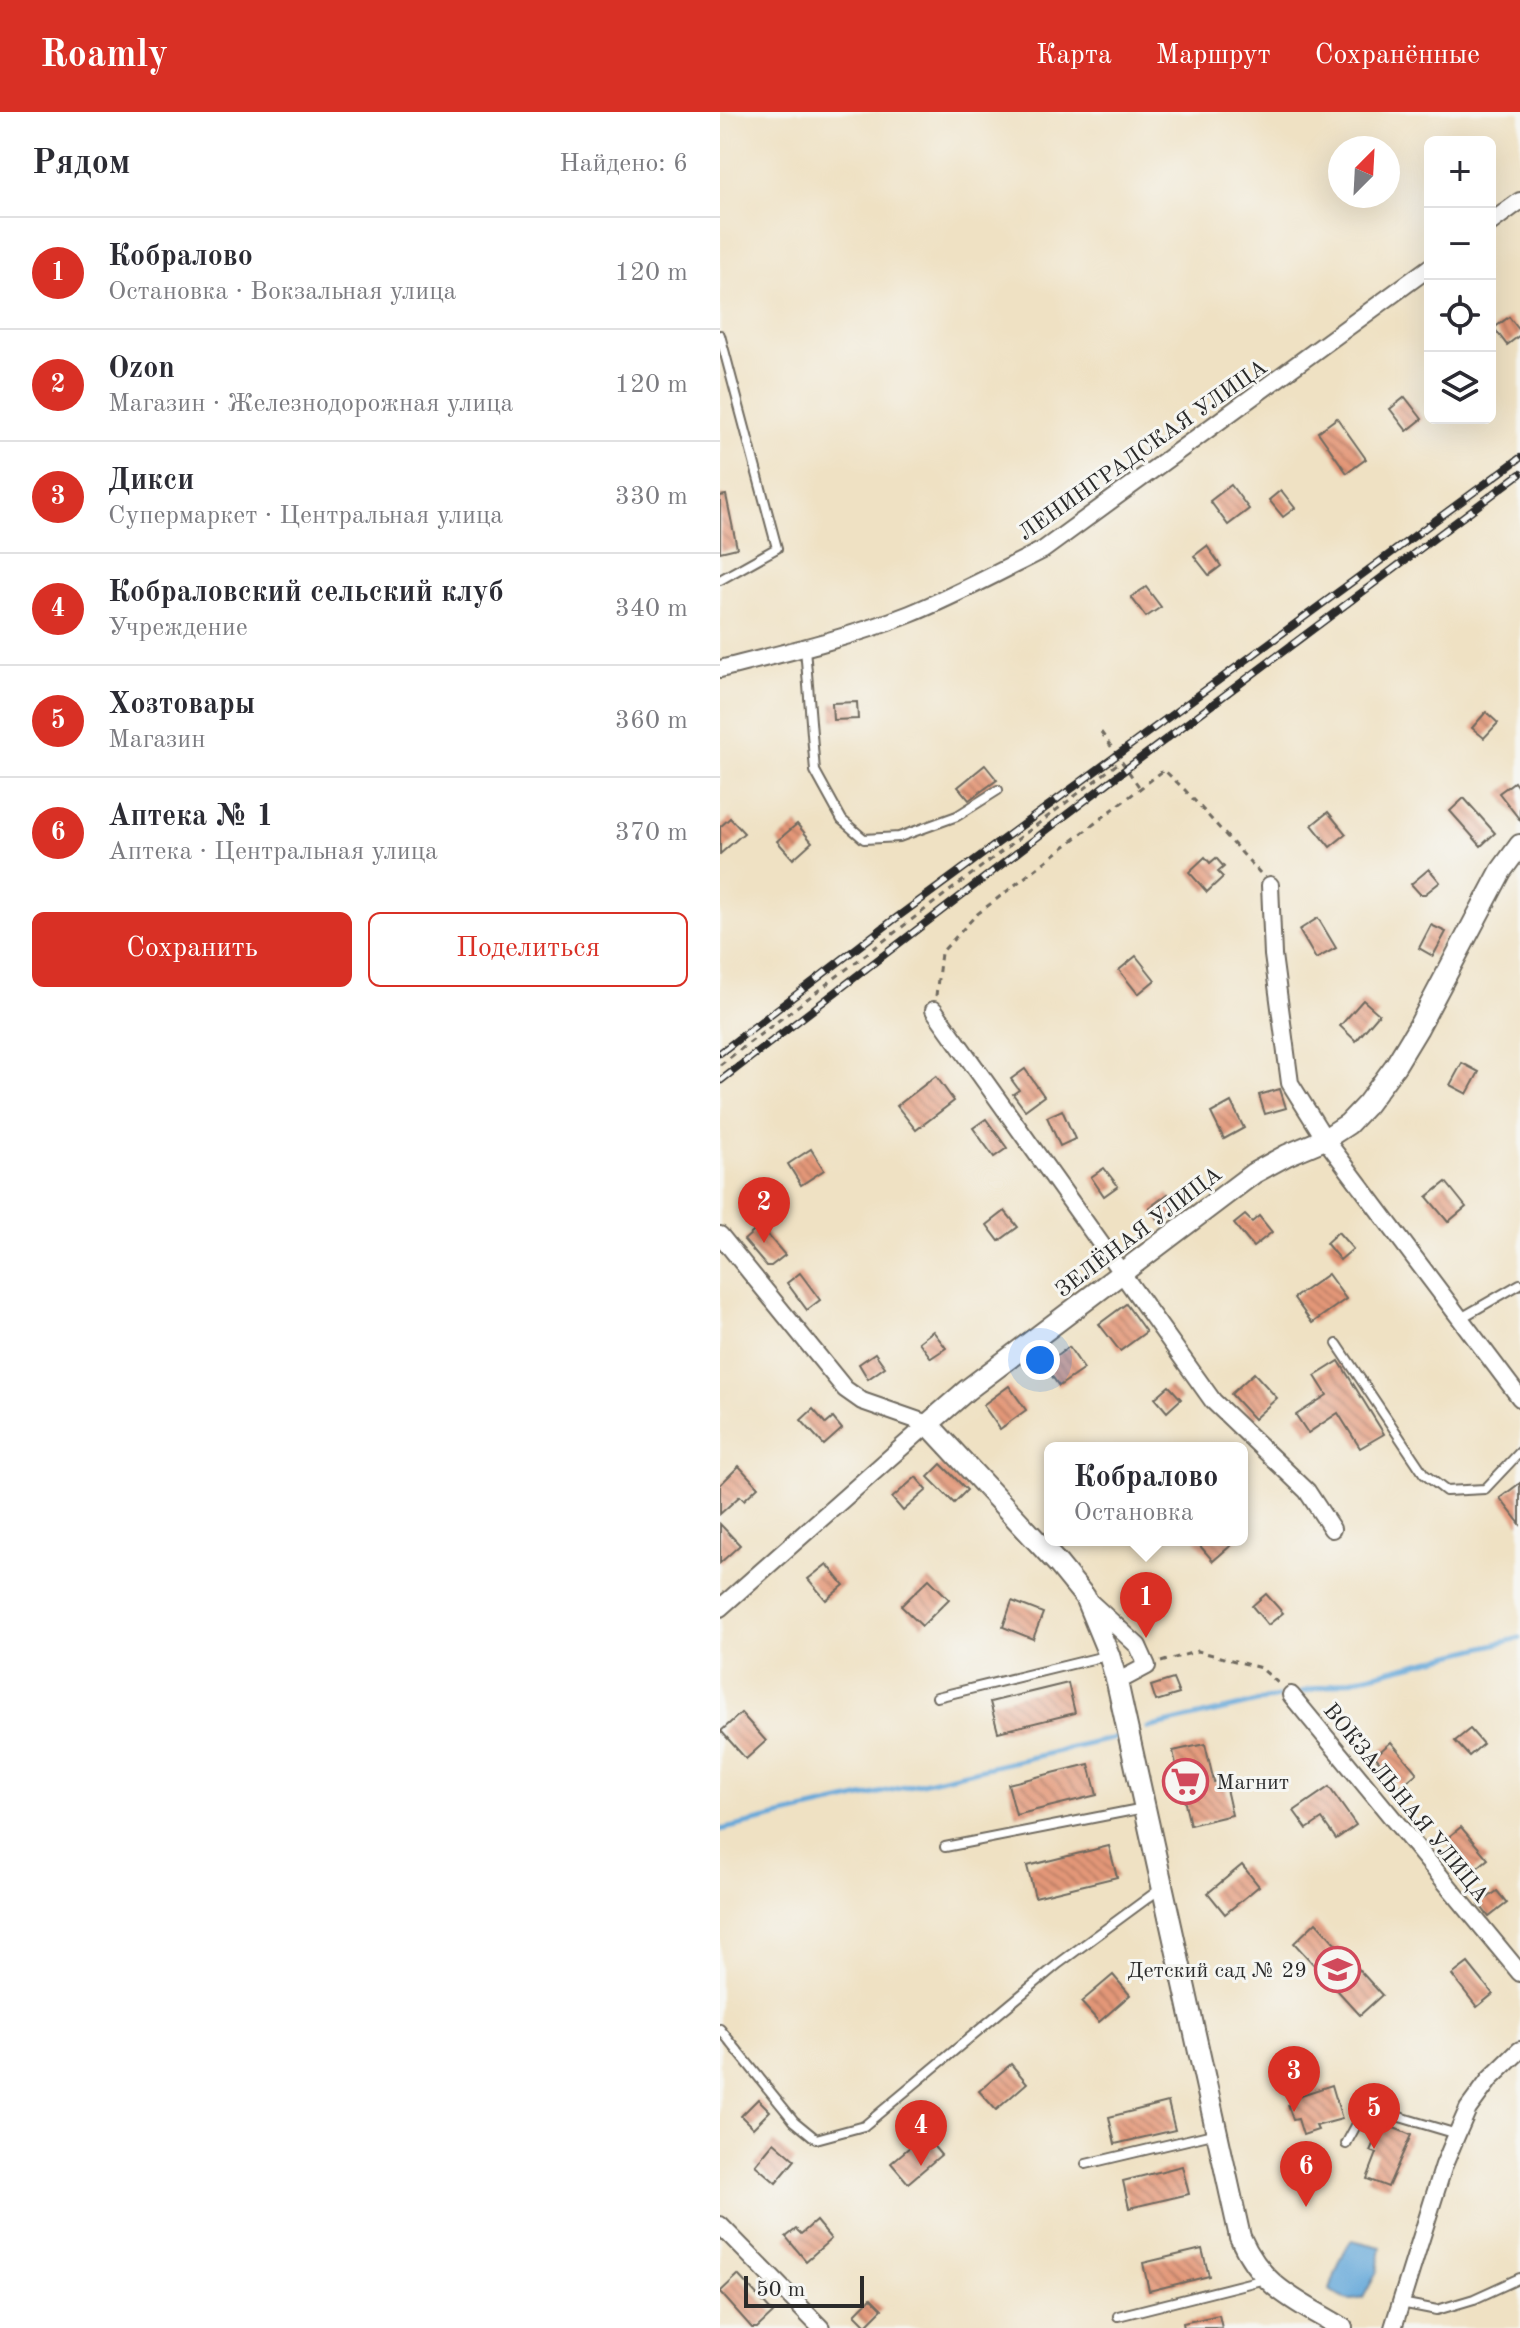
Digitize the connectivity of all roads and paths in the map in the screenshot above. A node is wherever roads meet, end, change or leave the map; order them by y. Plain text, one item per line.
1 (1520, 201) edge
2 (1496, 219) edge
3 (1424, 271) edge
4 (720, 335) edge
5 (720, 580) edge
6 (805, 648) junction
7 (720, 669) edge
8 (1101, 732) dead end
9 (1121, 761) junction
10 (1140, 789) junction
11 (998, 790) dead end
12 (1520, 845) edge
13 (1270, 885) joint
14 (934, 1010) joint
15 (720, 1065) edge
16 (1325, 1139) junction
17 (720, 1235) edge
18 (1121, 1273) junction
19 (1520, 1284) edge
20 (1460, 1318) junction
21 (1337, 1344) dead end
22 (1520, 1398) edge
23 (928, 1424) junction
24 (1520, 1452) edge
25 (1332, 1529) dead end
26 (1085, 1597) junction
27 (720, 1608) edge
28 (1109, 1655) junction
29 (1147, 1666) junction
30 (1117, 1682) junction
31 (1291, 1695) joint
32 (937, 1697) dead end
33 (1145, 1808) junction
34 (945, 1847) dead end
35 (1163, 1887) junction
36 (1520, 1973) edge
37 (720, 2029) edge
38 (1520, 2050) edge
39 (1218, 2133) junction
40 (1457, 2134) junction
41 (1346, 2144) dead end
42 (1086, 2164) dead end
43 (720, 2225) edge
44 (1520, 2278) edge
45 (1266, 2279) junction
46 (1400, 2303) junction
47 (1118, 2316) dead end
48 (821, 2328) edge
49 (1342, 2328) edge
50 (1393, 2328) edge

1 - 2 street
3 - 6 street, ЛЕНИНГРАДСКАЯ УЛИЦА
4 - 5 lane
6 - 7 street, ЛЕНИНГРАДСКАЯ УЛИЦА
6 - 11 lane
8 - 9 path
9 - 10 path
9 - 15 path
10 - 13 path
10 - 14 path
12 - 16 street, ЗЕЛЁНАЯ УЛИЦА
13 - 16 street
14 - 18 street
16 - 18 street, ЗЕЛЁНАЯ УЛИЦА
16 - 20 street
17 - 23 street
18 - 23 street, ЗЕЛЁНАЯ УЛИЦА
18 - 25 street
19 - 20 lane
20 - 22 street
21 - 24 lane
23 - 26 street
23 - 27 street, ЗЕЛЁНАЯ УЛИЦА
26 - 28 street
26 - 29 street
28 - 30 street
28 - 32 lane
29 - 30 street
29 - 31 path
30 - 33 street
31 - 36 street, ВОКЗАЛЬНАЯ УЛИЦА
33 - 34 lane
33 - 35 street
35 - 37 lane
35 - 39 street
38 - 40 street
39 - 42 lane
39 - 45 street
40 - 41 lane
40 - 46 street
43 - 48 street
44 - 46 lane
45 - 47 lane
45 - 49 street
46 - 50 street

